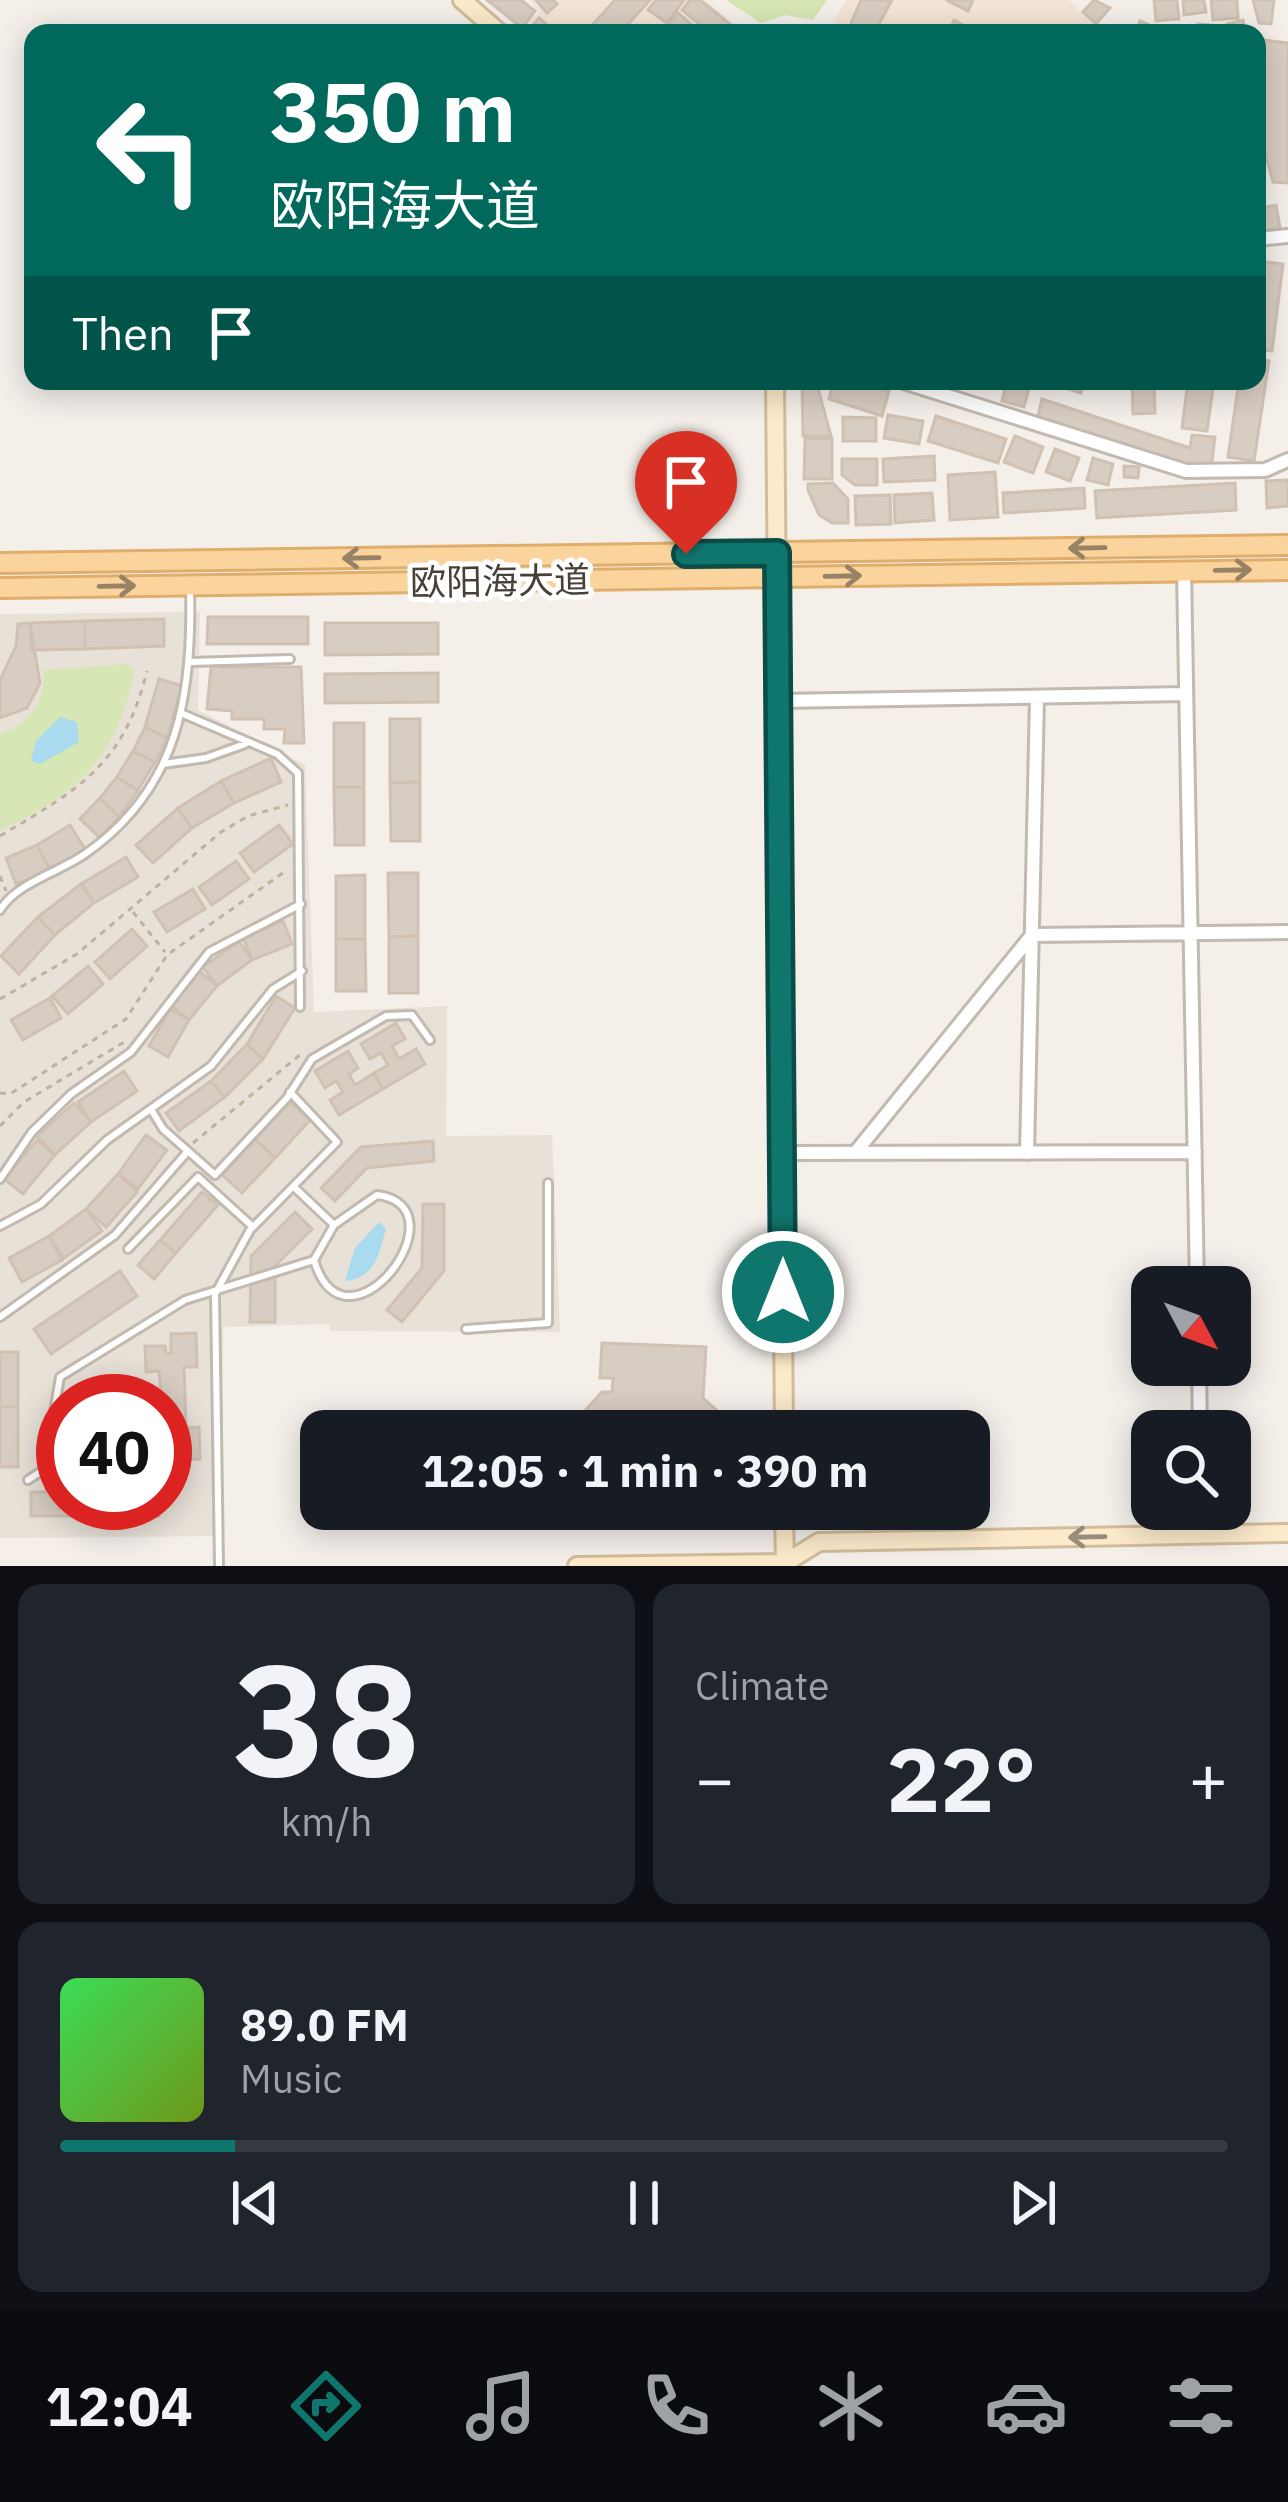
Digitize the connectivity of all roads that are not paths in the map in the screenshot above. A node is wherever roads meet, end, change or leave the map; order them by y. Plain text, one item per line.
1 (462, 0) edge
2 (490, 24) edge
3 (775, 390) edge
4 (929, 390) edge
5 (1288, 460) edge
6 (1288, 545) edge
7 (777, 553) junction
8 (0, 563) edge
9 (1288, 570) edge
10 (1184, 571) junction
11 (778, 577) junction
12 (190, 585) junction
13 (0, 588) edge
14 (290, 658) dead end
15 (190, 662) junction
16 (1186, 694) junction
17 (1037, 697) junction
18 (778, 701) junction
19 (182, 713) junction
20 (244, 744) junction
21 (163, 764) junction
22 (301, 904) junction
23 (0, 910) edge
24 (1191, 930) junction
25 (1288, 932) edge
26 (1032, 935) junction
27 (302, 971) junction
28 (300, 1007) dead end
29 (430, 1040) dead end
30 (290, 1092) junction
31 (152, 1111) junction
32 (186, 1149) junction
33 (1195, 1152) junction
34 (782, 1153) junction
35 (855, 1153) junction
36 (1028, 1153) junction
37 (0, 1179) edge
38 (548, 1183) dead end
39 (294, 1187) junction
40 (334, 1225) junction
41 (0, 1226) edge
42 (254, 1227) junction
43 (128, 1249) dead end
44 (314, 1260) junction
45 (1197, 1266) edge
46 (215, 1294) junction
47 (0, 1317) edge
48 (466, 1329) dead end
49 (65, 1374) edge
50 (784, 1410) edge
51 (36, 1475) edge
52 (28, 1480) dead end
53 (785, 1530) edge
54 (1202, 1530) edge
55 (1288, 1533) edge
56 (1202, 1535) junction
57 (787, 1565) edge
58 (219, 1566) edge
59 (577, 1566) edge

1 - 2 street
3 - 7 street
4 - 5 street
6 -> 7 main road, 欧阳海大道
7 -> 8 main road, 欧阳海大道
7 - 11 street
10 -> 9 main road, 欧阳海大道
11 -> 10 main road, 欧阳海大道
10 - 16 street
11 - 12 main road, 欧阳海大道
11 - 18 street
13 -> 12 main road, 欧阳海大道
12 - 15 lane
14 - 15 lane
15 - 19 lane
16 - 17 street
16 - 24 street
17 - 18 street
17 - 26 street
18 - 34 street
19 - 20 lane
19 - 21 lane
20 - 21 lane
20 - 22 lane
21 - 23 lane
22 - 27 lane
22 - 37 lane
24 - 25 street
24 - 26 street
24 - 33 street
26 - 35 street
26 - 36 street
27 - 28 lane
27 - 31 lane
29 - 30 lane
30 - 32 lane
30 - 39 lane
31 - 32 lane
31 - 41 lane
32 - 47 lane
33 - 36 street
33 - 45 street
34 - 35 street
34 - 50 street
35 - 36 street
38 - 48 lane
39 - 40 lane
39 - 42 lane
40 - 44 lane
40 - 44 lane
42 - 43 lane
42 - 46 lane
44 - 46 lane
46 - 49 lane
46 - 58 lane
51 - 52 lane
53 - 57 street
54 - 56 street
55 - 56 street
56 -> 57 street
57 - 59 street

